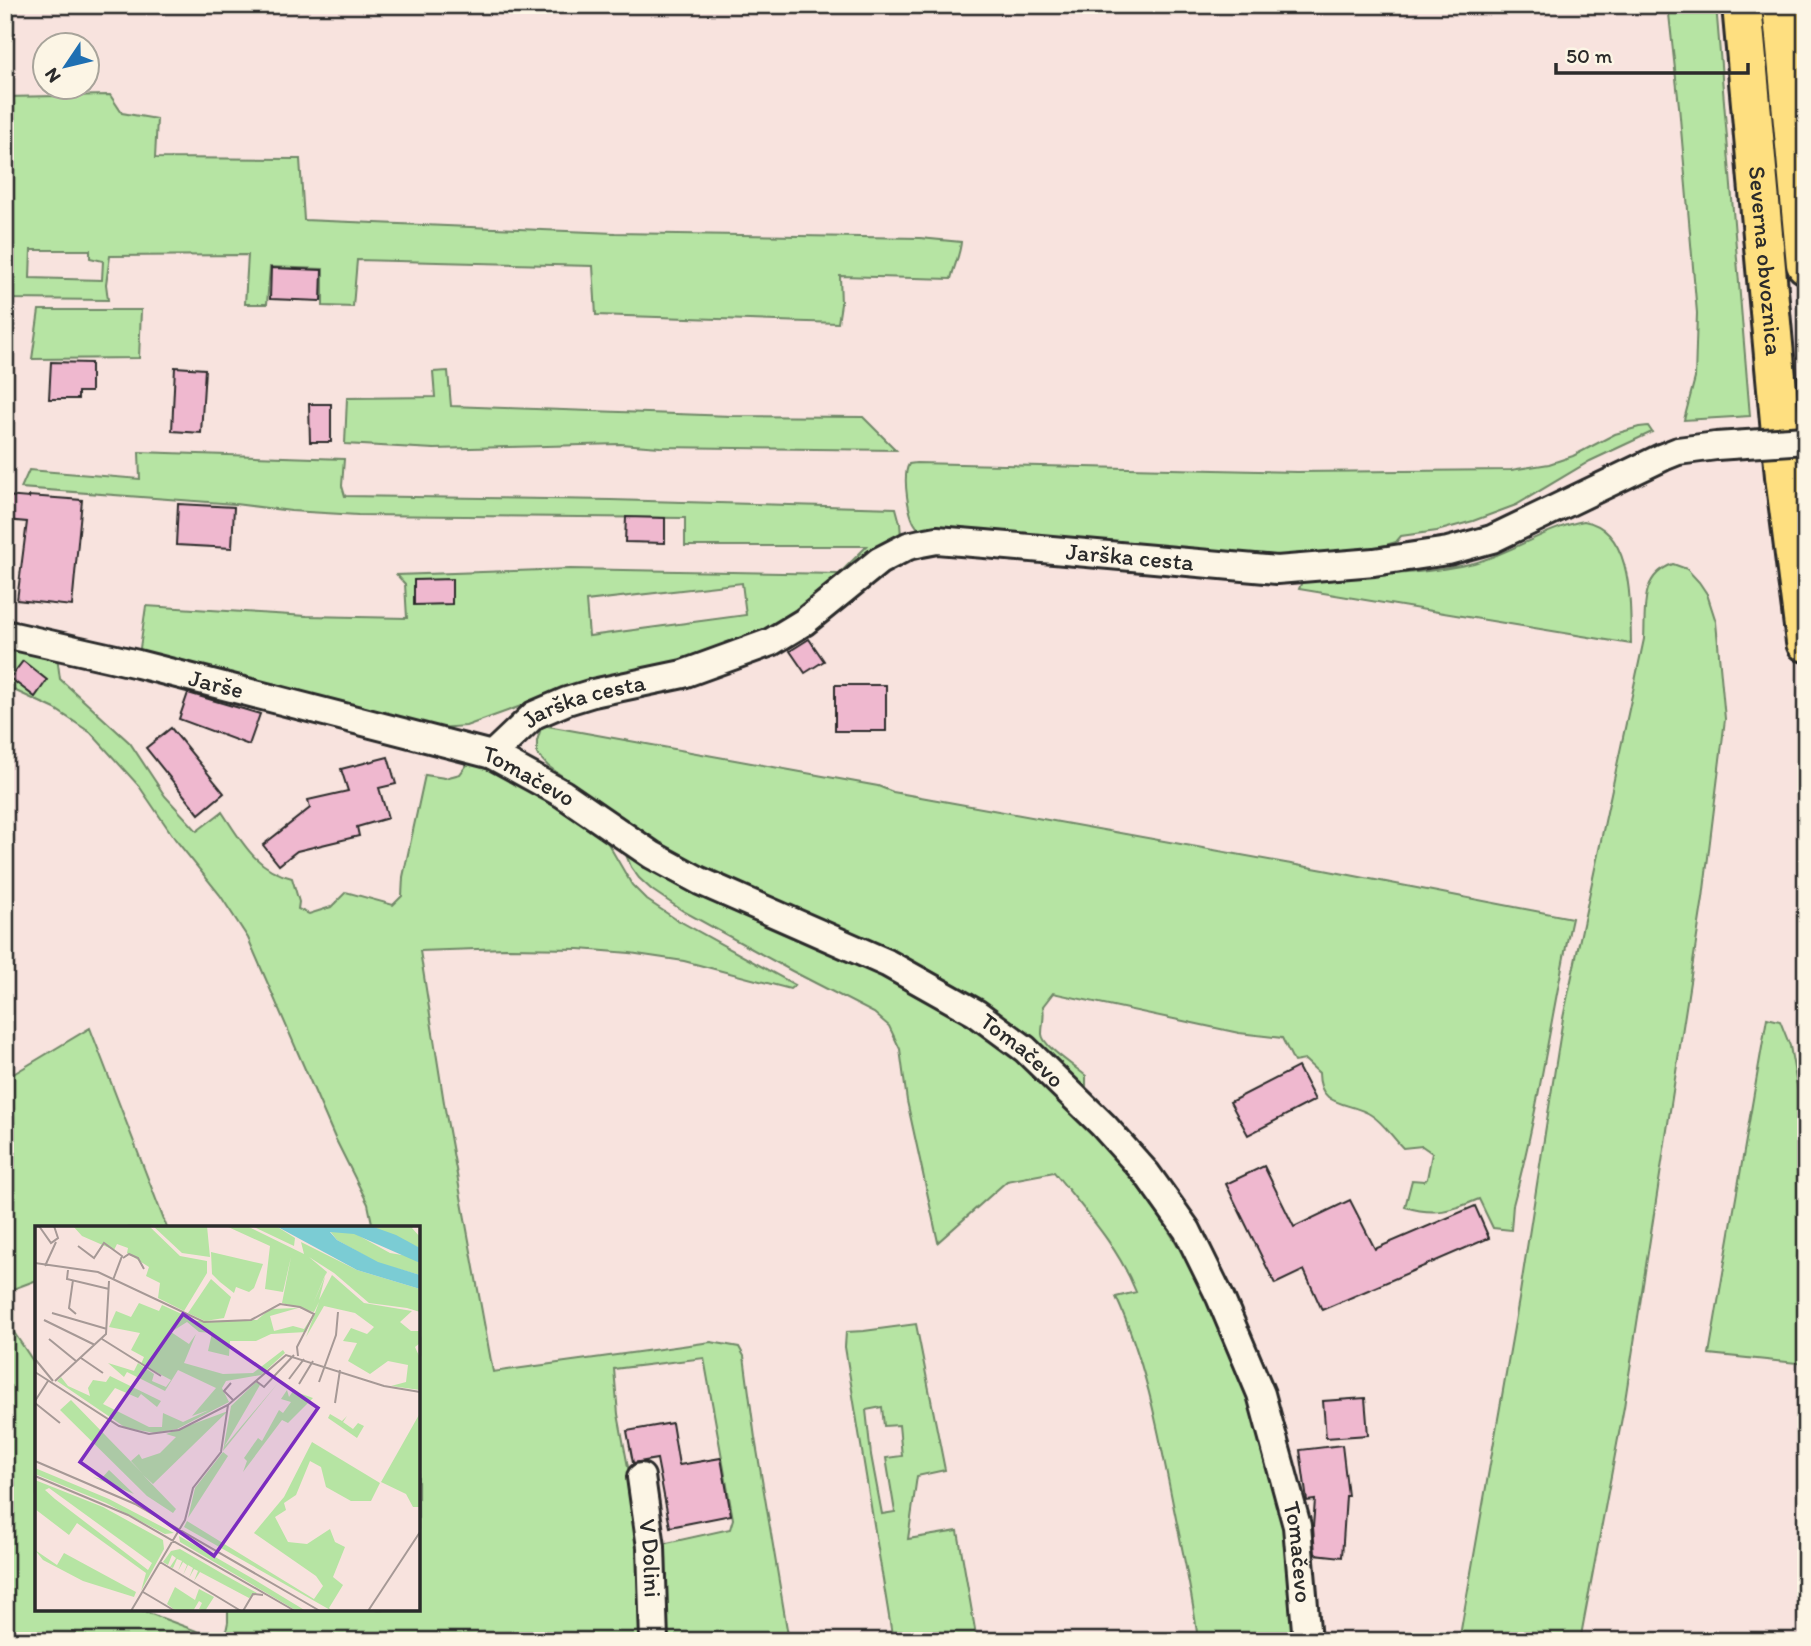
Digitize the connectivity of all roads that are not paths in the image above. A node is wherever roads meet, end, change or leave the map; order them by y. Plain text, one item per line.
1 (1742, 5) edge
2 (1782, 5) edge
3 (1806, 264) edge
4 (1806, 440) edge
5 (5, 634) edge
6 (1806, 642) edge
7 (426, 738) joint
8 (492, 755) junction
9 (641, 1477) dead end
10 (654, 1641) edge
11 (1307, 1641) edge

1 - 6 highway, Severna obvoznica
2 - 3 highway, Severna obvoznica
4 - 8 street, Jarška cesta, bridge
5 - 7 street, Jarše
7 - 8 street, Tomačevo
8 - 11 street, Tomačevo
9 - 10 street, V Dolini

